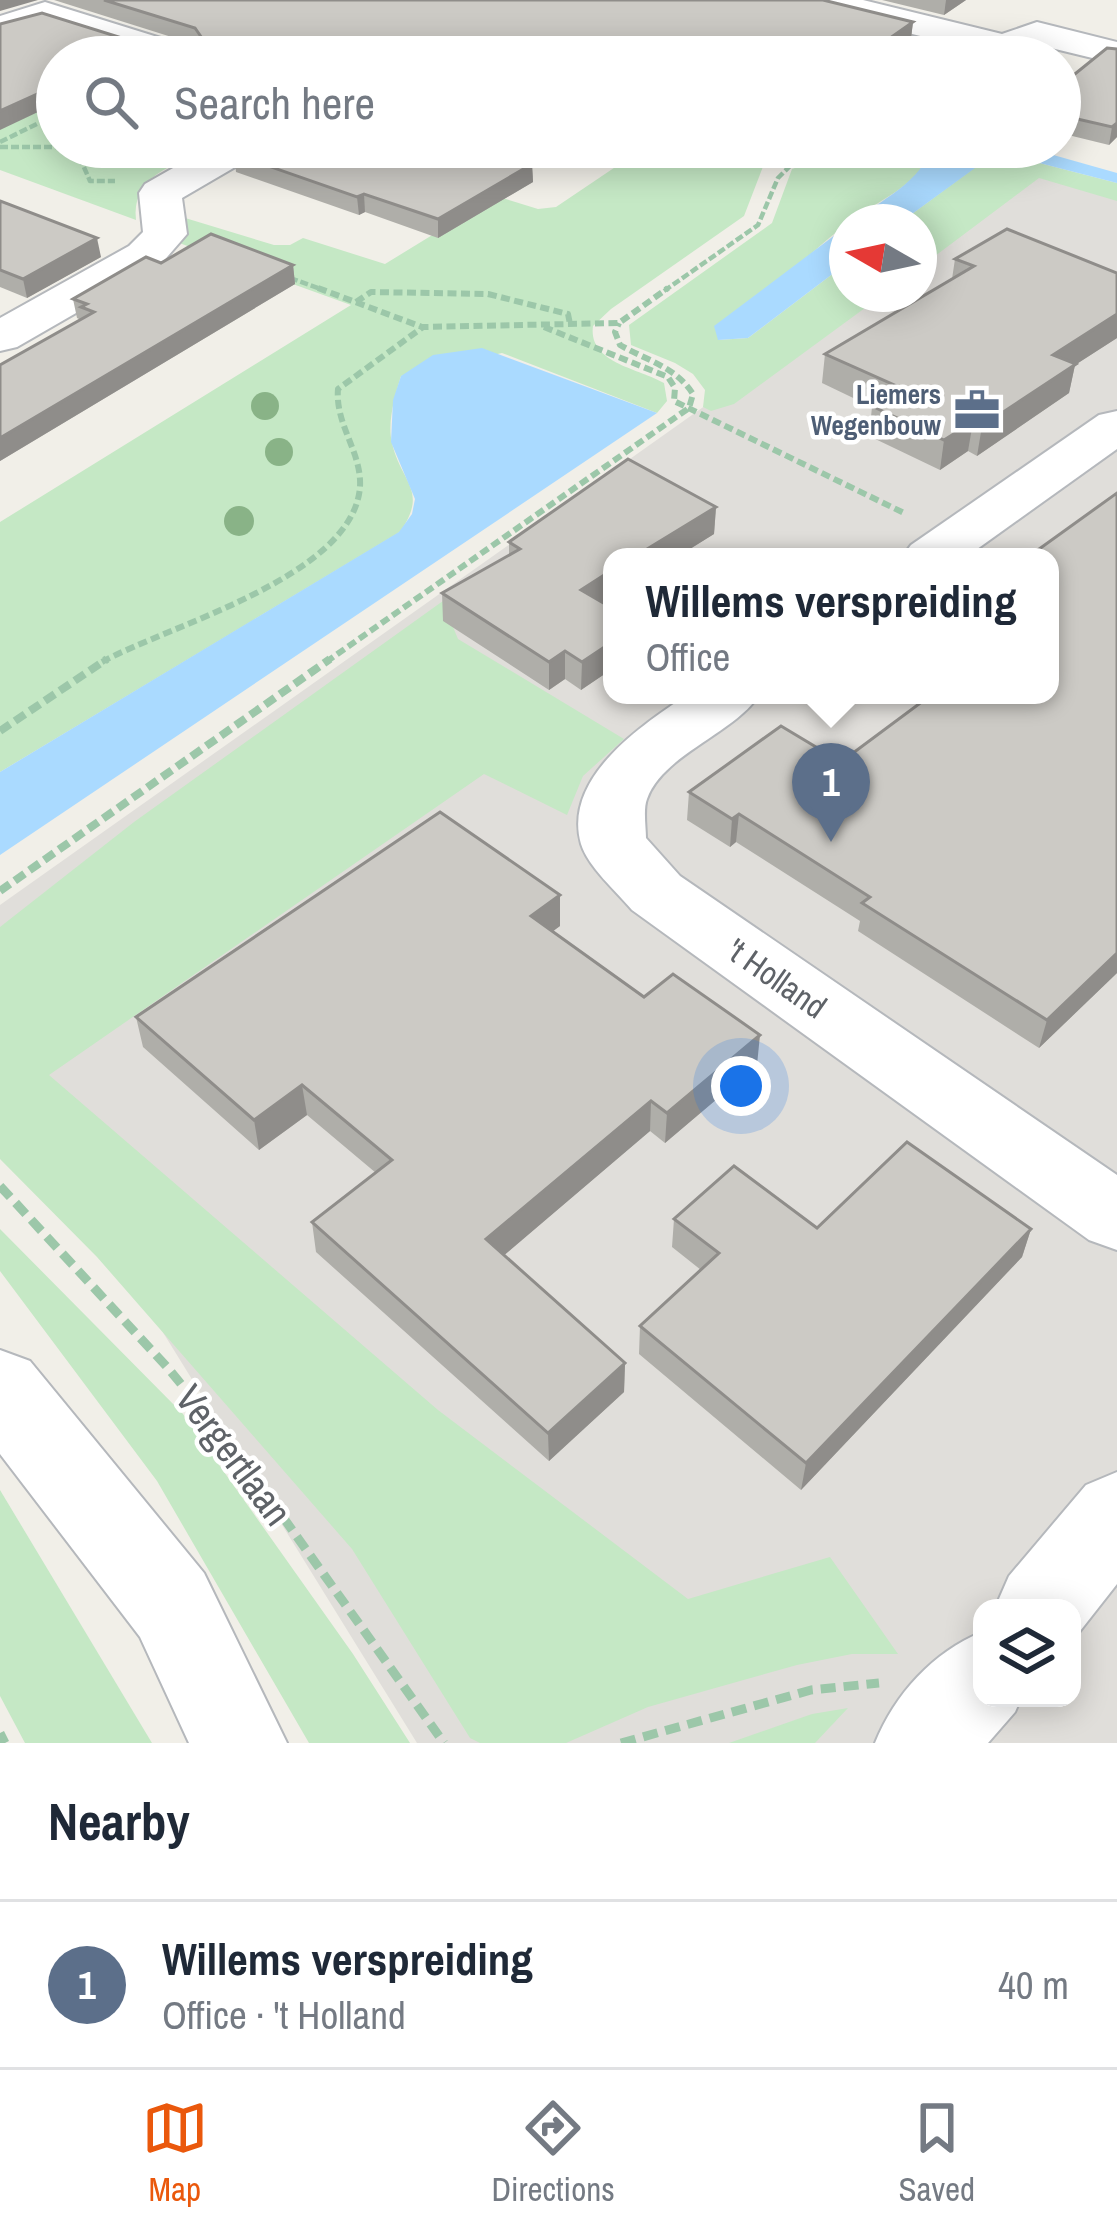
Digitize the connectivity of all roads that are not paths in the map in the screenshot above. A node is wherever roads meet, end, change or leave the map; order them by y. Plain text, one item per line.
1 (819, 0) edge
2 (1077, 0) edge
3 (60, 6) edge
4 (0, 28) edge
5 (1037, 33) junction
6 (132, 36) edge
7 (965, 36) edge
8 (1032, 36) edge
9 (1049, 36) edge
10 (1081, 44) edge
11 (1117, 53) edge
12 (203, 168) edge
13 (0, 337) edge
14 (1117, 426) edge
15 (943, 548) edge
16 (716, 704) edge
17 (1117, 1217) edge
18 (0, 1388) edge
19 (1117, 1514) edge
20 (1047, 1599) edge
21 (239, 1743) edge

1 - 7 street
2 - 5 street
3 - 4 street
3 - 6 street
5 - 8 street
5 - 9 street
10 - 11 street
12 - 13 street
14 - 15 street
16 - 17 street, 't Holland
18 - 21 street
19 - 20 street

